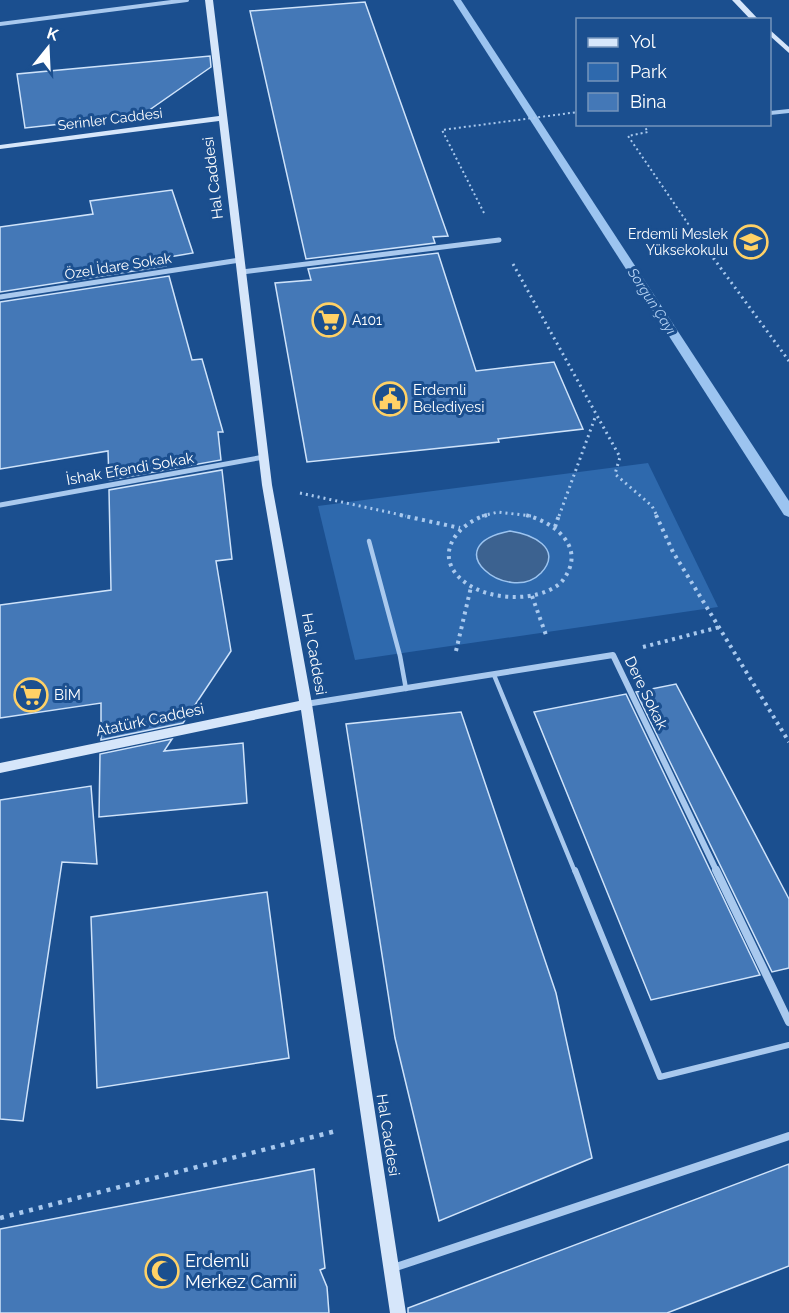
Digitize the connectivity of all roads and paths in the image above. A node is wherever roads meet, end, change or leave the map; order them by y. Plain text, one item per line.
1 (187, 0) edge
2 (209, 0) edge
3 (736, 0) edge
4 (754, 18) edge
5 (0, 24) edge
6 (771, 33) edge
7 (789, 51) edge
8 (789, 111) edge
9 (576, 112) edge
10 (771, 113) edge
11 (223, 118) junction
12 (644, 126) edge
13 (457, 128) joint
14 (0, 147) edge
15 (499, 240) junction
16 (241, 266) junction
17 (0, 297) edge
18 (789, 361) edge
19 (596, 416) junction
20 (264, 457) junction
21 (267, 485) junction
22 (0, 505) edge
23 (555, 527) junction
24 (461, 528) junction
25 (369, 541) dead end
26 (471, 587) junction
27 (532, 596) junction
28 (720, 627) junction
29 (613, 655) junction
30 (556, 664) junction
31 (494, 675) junction
32 (448, 682) junction
33 (405, 689) junction
34 (306, 704) junction
35 (789, 742) edge
36 (0, 768) edge
37 (789, 1022) edge
38 (789, 1045) edge
39 (370, 1123) junction
40 (789, 1136) edge
41 (0, 1218) edge
42 (392, 1269) junction
43 (398, 1313) edge

1 - 5 street
2 - 11 street, Hal Caddesi
3 - 4 street
6 - 7 street
8 - 10 street
9 - 13 path
11 - 14 street, Serinler Caddesi
11 - 16 street, Hal Caddesi
12 - 18 path
13 - 15 path
15 - 16 street, Özel İdare Sokak
15 - 19 path
16 - 17 street, Özel İdare Sokak
16 - 20 street, Hal Caddesi
19 - 23 path
19 - 28 path
20 - 21 street, Hal Caddesi
20 - 22 street, İshak Efendi Sokak
21 - 24 path
21 - 34 street, Hal Caddesi
23 - 24 path
23 - 27 path
24 - 26 path
25 - 33 lane
26 - 27 path
26 - 32 path
27 - 30 path
28 - 29 path
28 - 35 path
29 - 30 street, Dere Sokak
29 - 37 street, Dere Sokak
30 - 31 street, Dere Sokak
31 - 32 street, Dere Sokak
31 - 38 lane
32 - 33 street, Dere Sokak
33 - 34 street, Dere Sokak
34 - 36 street, Atatürk Caddesi
34 - 39 street, Hal Caddesi
39 - 41 path
39 - 42 street, Hal Caddesi
40 - 42 street
42 - 43 street, Hal Caddesi

